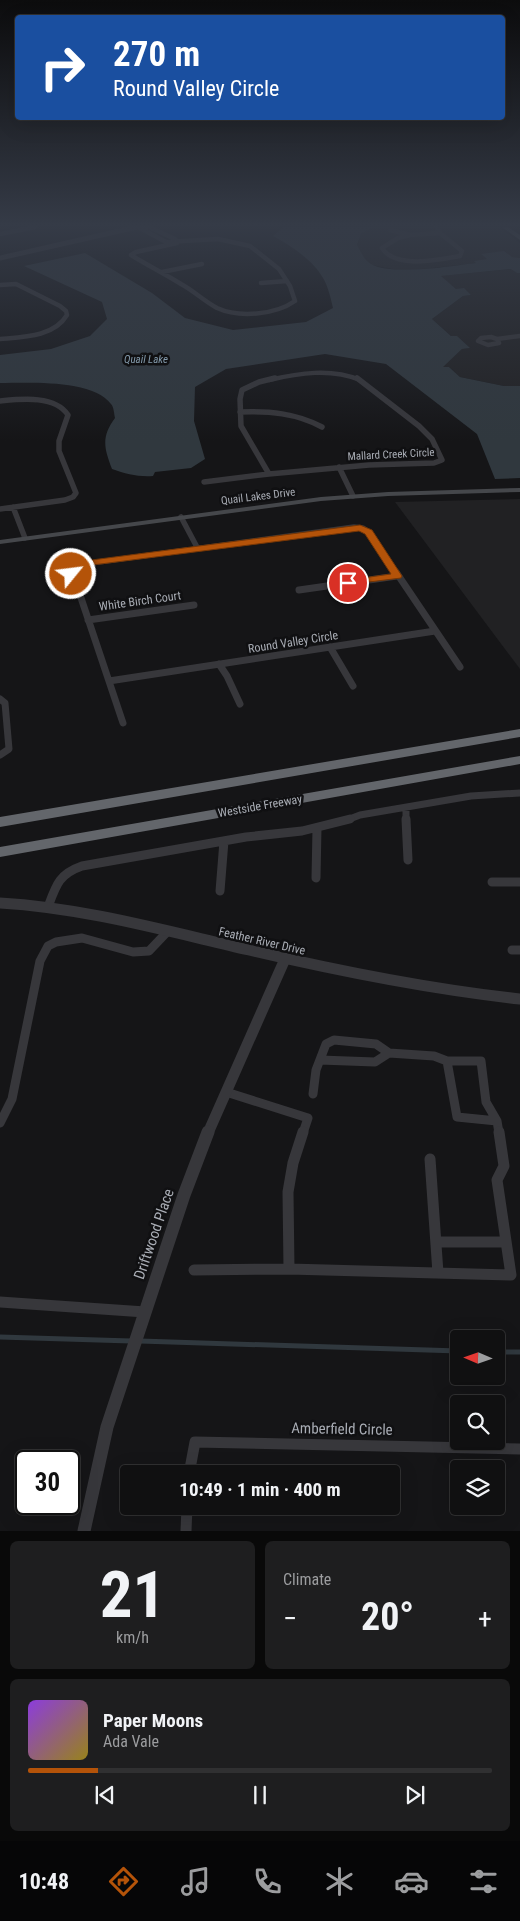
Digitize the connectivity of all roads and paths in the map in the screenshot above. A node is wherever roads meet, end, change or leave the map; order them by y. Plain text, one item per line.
1 (45, 298) edge
2 (203, 298) edge
3 (295, 298) edge
4 (520, 338) edge
5 (0, 339) edge
6 (498, 340) dead end
7 (0, 401) edge
8 (240, 412) junction
9 (322, 427) dead end
10 (339, 467) junction
11 (270, 474) junction
12 (204, 482) dead end
13 (520, 490) edge
14 (353, 496) junction
15 (12, 507) junction
16 (0, 509) edge
17 (181, 517) junction
18 (25, 538) junction
19 (0, 542) edge
20 (198, 549) junction
21 (397, 576) junction
22 (299, 590) dead end
23 (194, 605) dead end
24 (88, 620) junction
25 (436, 631) junction
26 (330, 647) junction
27 (219, 664) junction
28 (460, 667) dead end
29 (109, 681) junction
30 (353, 686) dead end
31 (0, 699) edge
32 (240, 704) dead end
33 (123, 723) dead end
34 (520, 733) edge
35 (0, 755) edge
36 (520, 760) edge
37 (520, 793) edge
38 (406, 809) junction
39 (0, 822) edge
40 (317, 828) junction
41 (224, 841) junction
42 (0, 852) edge
43 (408, 860) dead end
44 (316, 878) dead end
45 (492, 882) dead end
46 (520, 882) edge
47 (220, 891) dead end
48 (0, 903) edge
49 (48, 907) junction
50 (168, 931) junction
51 (285, 959) junction
52 (520, 999) edge
53 (389, 1053) junction
54 (320, 1060) junction
55 (448, 1061) junction
56 (226, 1092) junction
57 (313, 1094) dead end
58 (496, 1121) junction
59 (0, 1123) edge
60 (430, 1159) dead end
61 (436, 1242) junction
62 (506, 1242) junction
63 (289, 1269) junction
64 (194, 1270) dead end
65 (438, 1273) junction
66 (0, 1302) edge
67 (145, 1312) junction
68 (520, 1449) edge
69 (191, 1465) edge
70 (187, 1515) edge
71 (84, 1531) edge
72 (186, 1531) edge

1 - 5 street
2 - 3 street
4 - 6 street
7 - 15 street
8 - 9 street
8 - 10 street, Mallard Creek Circle
8 - 11 street, Mallard Creek Circle
10 - 11 street, Mallard Creek Circle
10 - 14 street, Mallard Creek Circle
11 - 12 street, Mallard Creek Circle
13 - 14 main road, Quail Lakes Drive
14 - 17 main road, Quail Lakes Drive
15 - 16 street
15 - 18 street
17 - 18 main road, Quail Lakes Drive
17 - 20 street
18 - 19 main road, Quail Lakes Drive
20 - 21 street
20 - 24 street
21 - 22 street
21 - 25 street
23 - 24 street, White Birch Court
24 - 29 street
25 - 26 street, Round Valley Circle
25 - 28 street
26 - 27 street, Round Valley Circle
26 - 30 street
27 - 29 street, Round Valley Circle
27 - 32 street
29 - 33 street
31 - 35 street
34 - 39 highway
36 - 42 highway, Westside Freeway
37 - 38 street
38 - 40 street
38 - 43 street
40 - 41 street
40 - 44 street
41 - 47 street
41 - 49 street
45 - 46 street
48 - 49 street, Feather River Drive
49 - 50 street, Feather River Drive
50 - 51 street, Feather River Drive
50 - 59 street
51 - 52 street, Feather River Drive
51 - 56 street, Driftwood Place
53 - 54 street
53 - 54 street
53 - 55 street
54 - 57 street
55 - 58 street
55 - 58 street
56 - 63 street
56 - 67 street, Driftwood Place
58 - 62 street
60 - 61 street
61 - 62 street
61 - 65 street
62 - 65 street
63 - 64 street
63 - 65 street
66 - 67 street
67 - 71 street, Driftwood Place
68 - 69 street, Amberfield Circle
70 - 72 street

